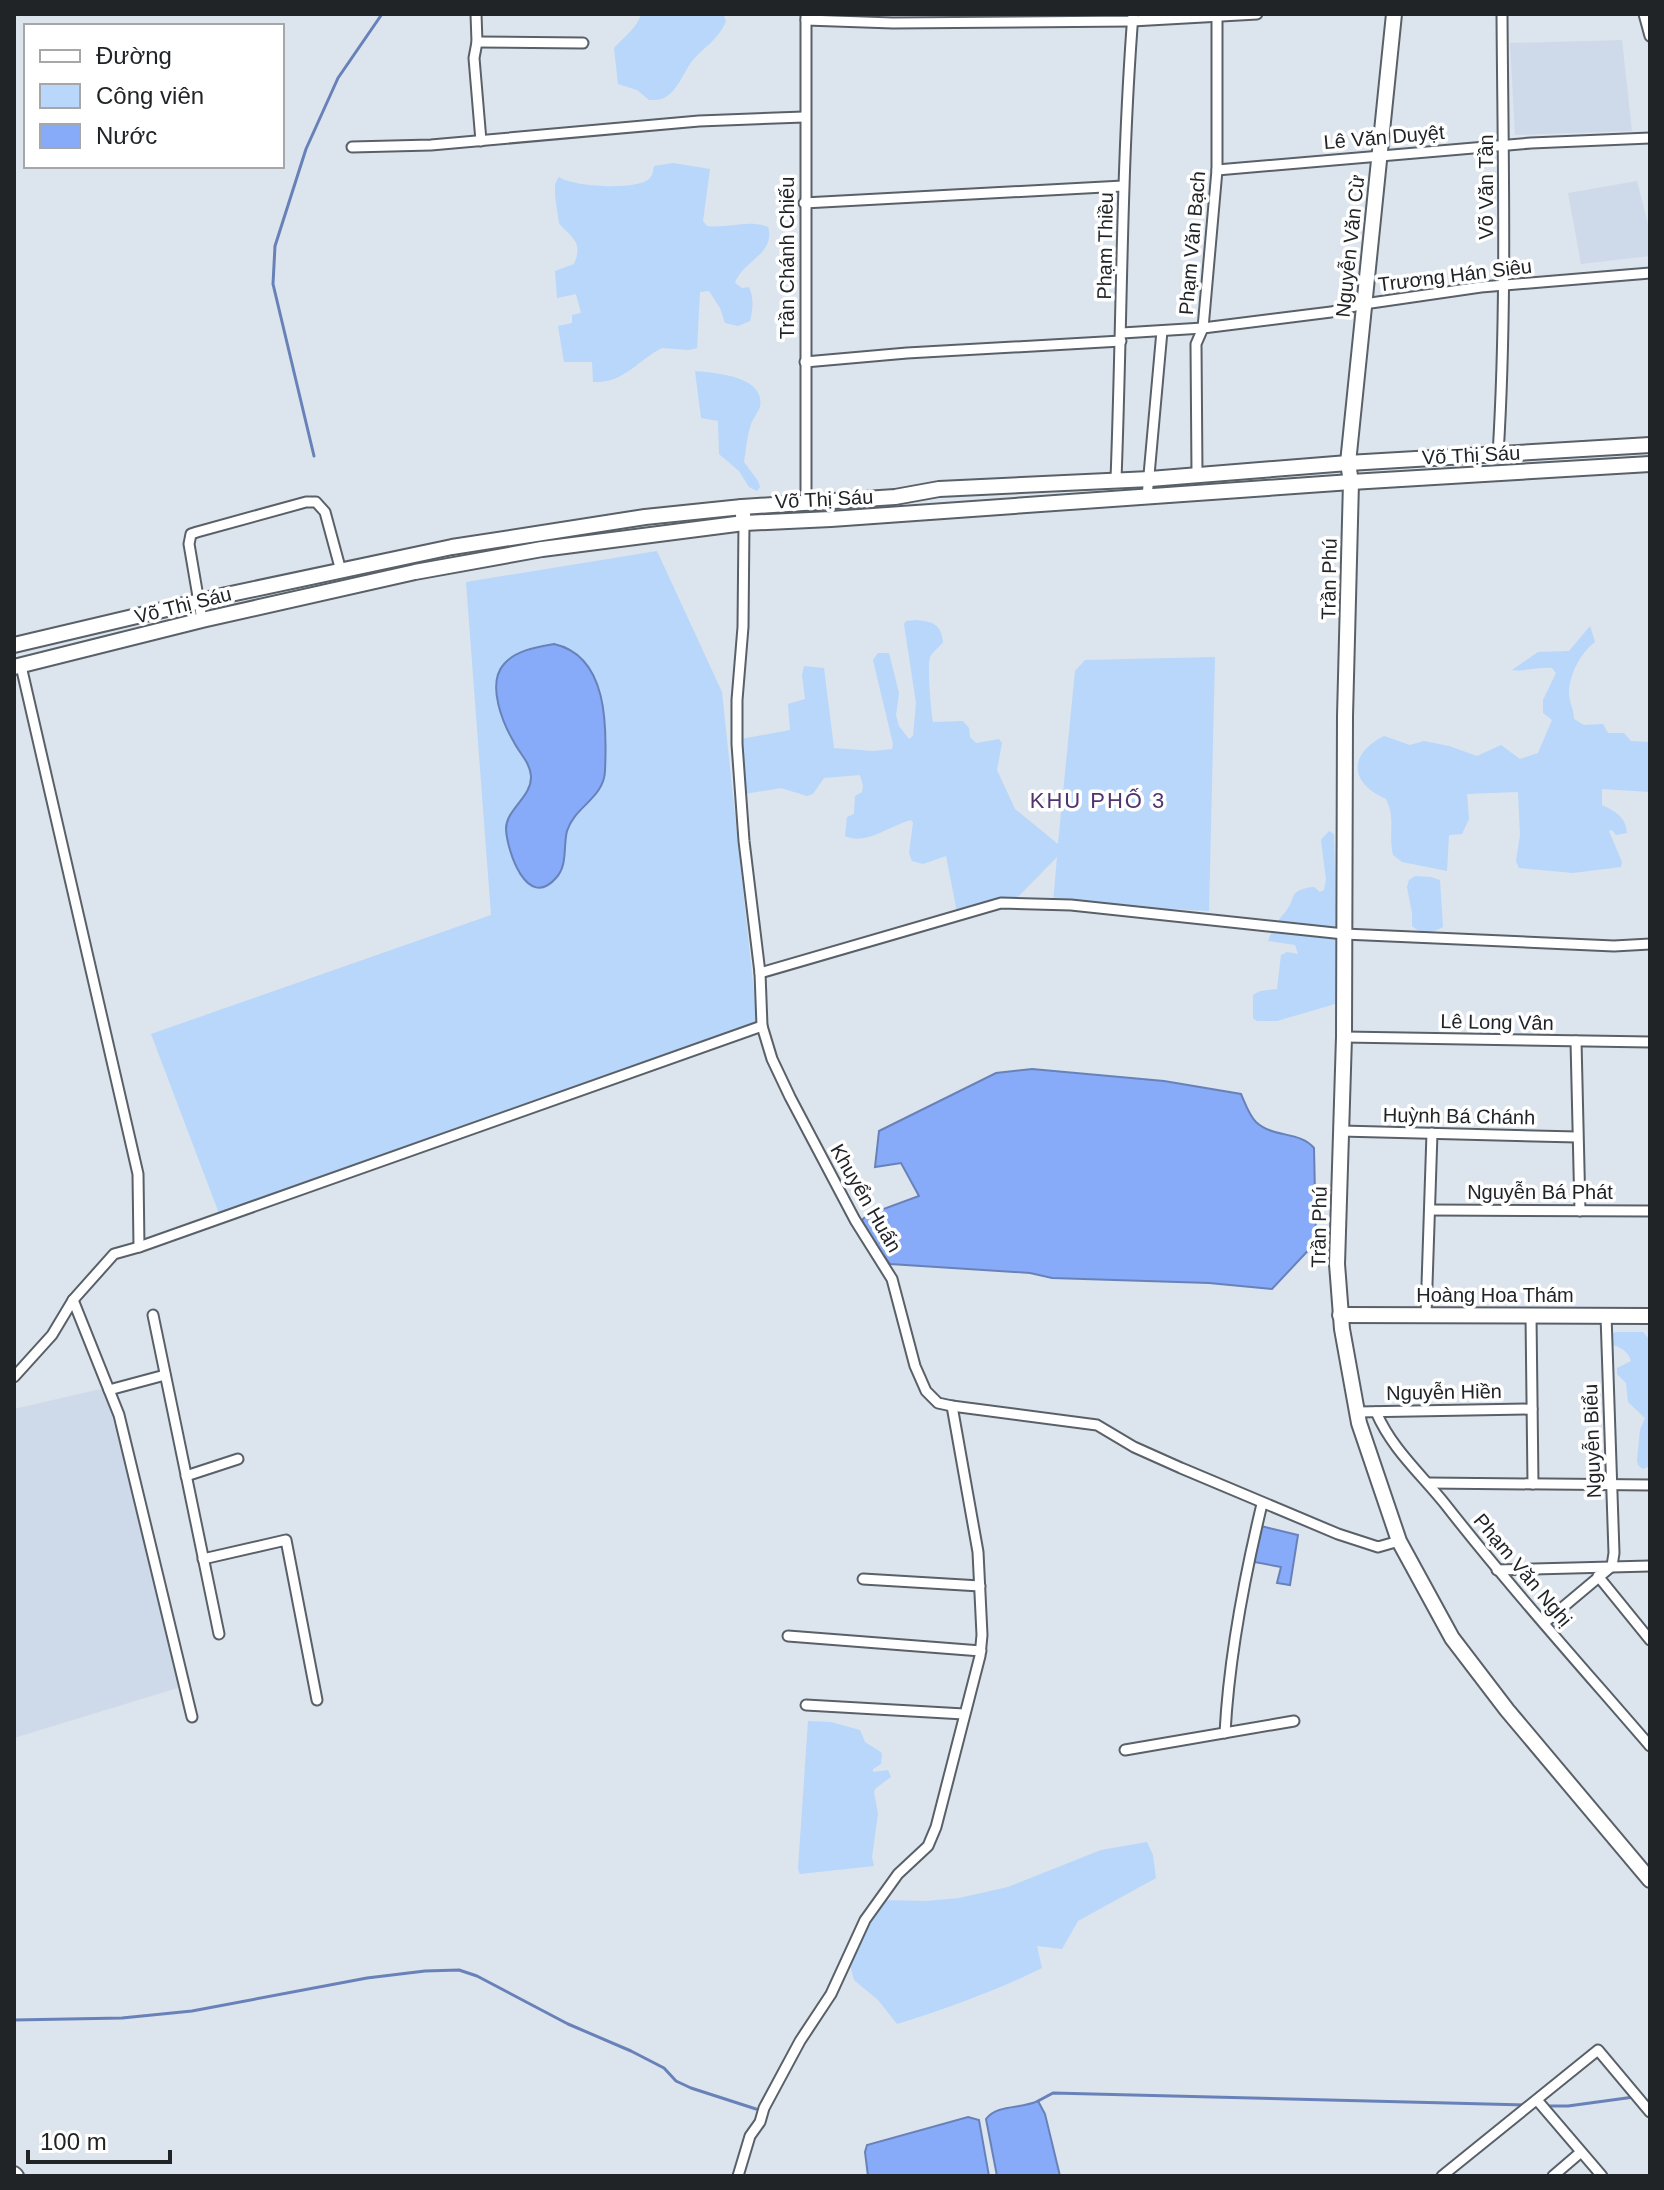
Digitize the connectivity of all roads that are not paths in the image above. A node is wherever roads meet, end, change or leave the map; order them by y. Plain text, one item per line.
1 (476, 14) edge
2 (1257, 14) edge
3 (1394, 14) edge
4 (1502, 14) edge
5 (1644, 14) edge
6 (1217, 16) edge
7 (806, 17) edge
8 (1132, 17) edge
9 (1650, 36) edge
10 (477, 42) junction
11 (583, 43) dead end
12 (804, 117) junction
13 (1650, 138) edge
14 (481, 141) junction
15 (1503, 145) junction
16 (352, 147) dead end
17 (1379, 154) junction
18 (1217, 170) junction
19 (1123, 186) junction
20 (804, 203) junction
21 (1650, 273) edge
22 (1504, 285) junction
23 (1364, 304) junction
24 (1203, 328) junction
25 (1162, 331) junction
26 (1122, 337) junction
27 (805, 362) junction
28 (1650, 445) edge
29 (1498, 455) junction
30 (1348, 463) junction
31 (1650, 464) edge
32 (1197, 474) junction
33 (1116, 479) junction
34 (1150, 479) junction
35 (1351, 482) junction
36 (1147, 497) junction
37 (806, 502) junction
38 (742, 507) junction
39 (744, 523) junction
40 (341, 571) junction
41 (198, 603) junction
42 (202, 620) junction
43 (14, 645) edge
44 (18, 667) edge
45 (1344, 934) junction
46 (1650, 944) edge
47 (760, 973) junction
48 (762, 1026) junction
49 (1344, 1037) junction
50 (1576, 1041) junction
51 (1650, 1042) edge
52 (1341, 1131) junction
53 (1432, 1133) junction
54 (1577, 1137) junction
55 (1430, 1210) junction
56 (1580, 1211) junction
57 (1650, 1211) edge
58 (139, 1247) junction
59 (73, 1300) junction
60 (153, 1315) dead end
61 (1340, 1315) junction
62 (1426, 1315) junction
63 (1531, 1315) junction
64 (1606, 1315) junction
65 (1650, 1316) edge
66 (165, 1375) junction
67 (14, 1377) edge
68 (109, 1390) junction
69 (952, 1406) junction
70 (1532, 1409) junction
71 (1357, 1412) junction
72 (1376, 1412) junction
73 (238, 1459) dead end
74 (186, 1476) junction
75 (1428, 1483) junction
76 (1533, 1484) junction
77 (1611, 1485) junction
78 (1650, 1485) edge
79 (1262, 1504) junction
80 (1399, 1541) junction
81 (203, 1559) junction
82 (1612, 1566) junction
83 (1650, 1566) edge
84 (1497, 1570) junction
85 (1598, 1576) junction
86 (863, 1579) dead end
87 (980, 1586) junction
88 (1544, 1623) junction
89 (219, 1634) dead end
90 (788, 1636) dead end
91 (1650, 1640) edge
92 (981, 1651) junction
93 (317, 1700) dead end
94 (806, 1705) dead end
95 (964, 1714) junction
96 (192, 1717) dead end
97 (1294, 1721) dead end
98 (1225, 1733) junction
99 (1650, 1746) edge
100 (1125, 1750) dead end
101 (1650, 1880) edge
102 (1537, 2100) junction
103 (1650, 2112) edge
104 (1581, 2152) junction
105 (738, 2176) edge
106 (1442, 2176) edge
107 (1553, 2176) edge
108 (1602, 2176) edge

1 - 10 street
2 - 6 street
3 - 17 main road, Nguyễn Văn Cừ
4 - 15 street, Võ Văn Tần
5 - 9 street
6 - 8 street
6 - 18 street, Phạm Văn Bạch
7 - 8 street
7 - 12 street, Trần Chánh Chiếu
8 - 19 street, Phạm Thiều
10 - 11 street
10 - 14 street
12 - 14 street
12 - 20 street, Trần Chánh Chiếu
13 - 15 street, Lê Văn Duyệt
14 - 16 street
15 - 17 street, Lê Văn Duyệt
15 - 22 street, Võ Văn Tần
17 - 18 street, Lê Văn Duyệt
17 - 23 main road, Nguyễn Văn Cừ
18 - 24 street, Phạm Văn Bạch
19 - 20 street
19 - 26 street, Phạm Thiều
20 - 27 street, Trần Chánh Chiếu
21 - 22 street, Trương Hán Siêu
22 - 23 street, Trương Hán Siêu
22 - 29 street, Võ Văn Tần
23 - 24 street, Trương Hán Siêu
23 - 30 main road, Nguyễn Văn Cừ
24 - 25 street, Trương Hán Siêu
24 - 32 street, Phạm Văn Bạch
25 - 26 street, Trương Hán Siêu
25 - 34 street
26 - 27 street, Trương Hán Siêu
26 - 33 street, Phạm Thiều
27 - 37 street, Trần Chánh Chiếu
28 - 29 main road, Võ Thị Sáu
29 - 30 main road, Võ Thị Sáu
30 - 32 main road, Võ Thị Sáu
30 - 35 main road, Nguyễn Văn Cừ
31 - 35 main road, Võ Thị Sáu
32 - 34 main road, Võ Thị Sáu
33 - 34 main road, Võ Thị Sáu
33 - 37 main road, Võ Thị Sáu
34 - 36 street
35 - 36 main road, Võ Thị Sáu
35 - 45 main road, Trần Phú
36 - 39 main road, Võ Thị Sáu
37 - 38 main road, Võ Thị Sáu
38 - 39 main road
38 - 40 main road, Võ Thị Sáu
39 - 42 main road, Võ Thị Sáu
39 - 47 street, Khuyển Huấn
40 - 41 main road, Võ Thị Sáu
40 - 41 street
41 - 42 street
41 - 43 main road, Võ Thị Sáu
42 - 44 main road, Võ Thị Sáu
44 - 58 street
45 - 46 street
45 - 47 street
45 - 49 main road, Trần Phú
47 - 48 street, Khuyển Huấn
48 - 58 street
48 - 69 street, Khuyển Huấn
49 - 50 street, Lê Long Vân
49 - 52 main road, Trần Phú
50 - 51 street, Lê Long Vân
50 - 54 street
52 - 53 street, Huỳnh Bá Chánh
52 - 61 main road, Trần Phú
53 - 54 street, Huỳnh Bá Chánh
53 - 55 street
54 - 56 street
55 - 56 street, Nguyễn Bá Phát
55 - 62 street
56 - 57 street, Nguyễn Bá Phát
58 - 59 street
59 - 67 street
59 - 68 street
60 - 66 street
61 - 62 main road, Hoàng Hoa Thám
61 - 71 main road, Trần Phú
62 - 63 main road, Hoàng Hoa Thám
63 - 64 main road, Hoàng Hoa Thám
63 - 70 street
64 - 65 main road, Hoàng Hoa Thám
64 - 77 street, Nguyễn Biểu
66 - 68 street
66 - 74 street
68 - 96 street
69 - 79 street
69 - 87 street
70 - 72 street, Nguyễn Hiền
70 - 76 street
71 - 72 street, Nguyễn Hiền
71 - 80 main road, Trần Phú
72 - 75 street, Phạm Văn Nghị
73 - 74 street
74 - 81 street
75 - 76 street
75 - 84 street, Phạm Văn Nghị
76 - 77 street
77 - 78 street
77 - 82 street, Nguyễn Biểu
79 - 80 street
79 - 98 street
80 - 101 main road, Trần Phú
81 - 89 street
81 - 93 street
82 - 83 street
82 - 84 street
82 - 85 street
84 - 88 street, Phạm Văn Nghị
85 - 88 street
85 - 91 street
86 - 87 street
87 - 92 street
88 - 99 street, Phạm Văn Nghị
90 - 92 street
92 - 95 street
94 - 95 street
95 - 105 street
97 - 98 street
98 - 100 street
102 - 103 street
102 - 104 street
102 - 106 street
104 - 107 street
104 - 108 street

